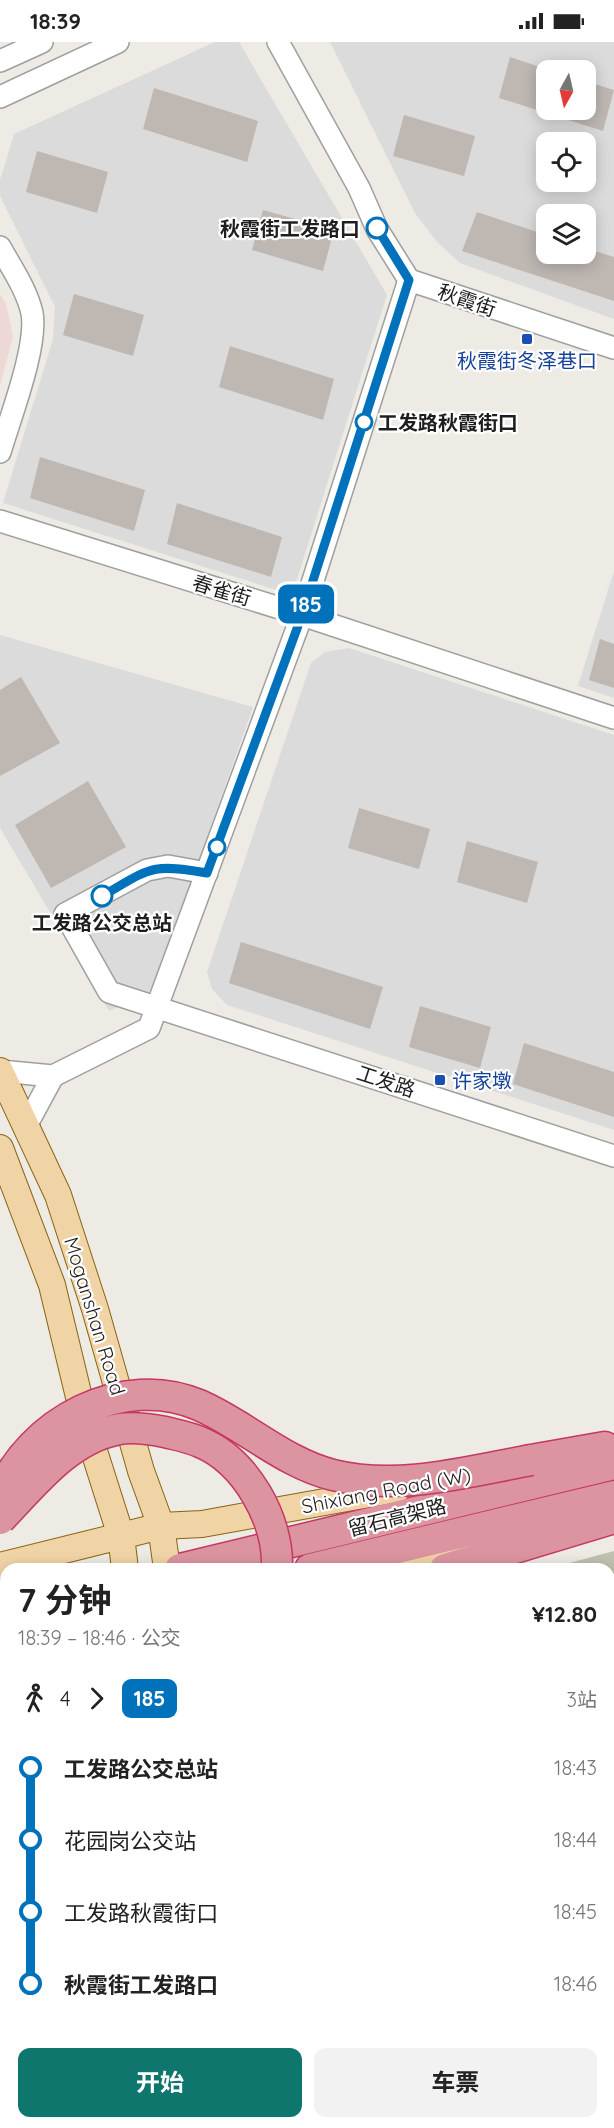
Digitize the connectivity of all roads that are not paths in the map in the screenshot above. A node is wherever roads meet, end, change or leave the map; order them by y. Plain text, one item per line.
1 (42, 42) edge
2 (118, 42) edge
3 (278, 42) edge
4 (0, 61) edge
5 (0, 97) edge
6 (0, 247) edge
7 (409, 280) junction
8 (614, 348) edge
9 (0, 452) edge
10 (0, 521) edge
11 (302, 615) junction
12 (614, 718) edge
13 (207, 873) junction
14 (158, 1006) junction
15 (0, 1071) edge
16 (53, 1076) junction
17 (26, 1125) junction
18 (0, 1148) edge
19 (614, 1156) edge
20 (614, 1439) edge
21 (614, 1446) edge
22 (614, 1466) edge
23 (614, 1486) edge
24 (0, 1496) edge
25 (614, 1496) edge
26 (479, 1509) junction
27 (614, 1517) edge
28 (0, 1519) edge
29 (161, 1526) junction
30 (121, 1536) junction
31 (12, 1563) edge
32 (123, 1563) edge
33 (166, 1563) edge
34 (205, 1563) edge
35 (222, 1563) edge
36 (276, 1563) edge
37 (285, 1563) edge
38 (335, 1563) edge
39 (432, 1563) edge
40 (464, 1563) edge

1 - 4 street
2 - 5 street
3 - 7 street
6 - 9 street
7 - 8 street, 秋霞街
7 - 11 street
10 - 11 street, 春雀街
11 - 12 street, 春雀街
11 - 13 street
13 - 14 street
13 - 14 street, 工发路
14 - 16 street
14 - 19 street, 工发路
15 - 16 street
15 - 17 main road, Moganshan Road
16 - 17 street
17 - 29 main road, Moganshan Road
18 - 30 main road, Moganshan Road
20 - 29 main road, Shixiang Road (W)
21 - 24 highway, bridge
22 - 26 main road
22 - 34 highway, 留石高架路
23 - 26 main road
25 - 38 highway, 留石高架路
26 - 35 main road
26 - 37 main road
27 - 39 main road
27 - 40 highway
28 - 36 highway, bridge
29 - 30 main road, Shixiang Road (W)
29 - 33 main road, Moganshan Road
30 - 31 main road, Shixiang Road (W)
30 - 32 main road, Moganshan Road

